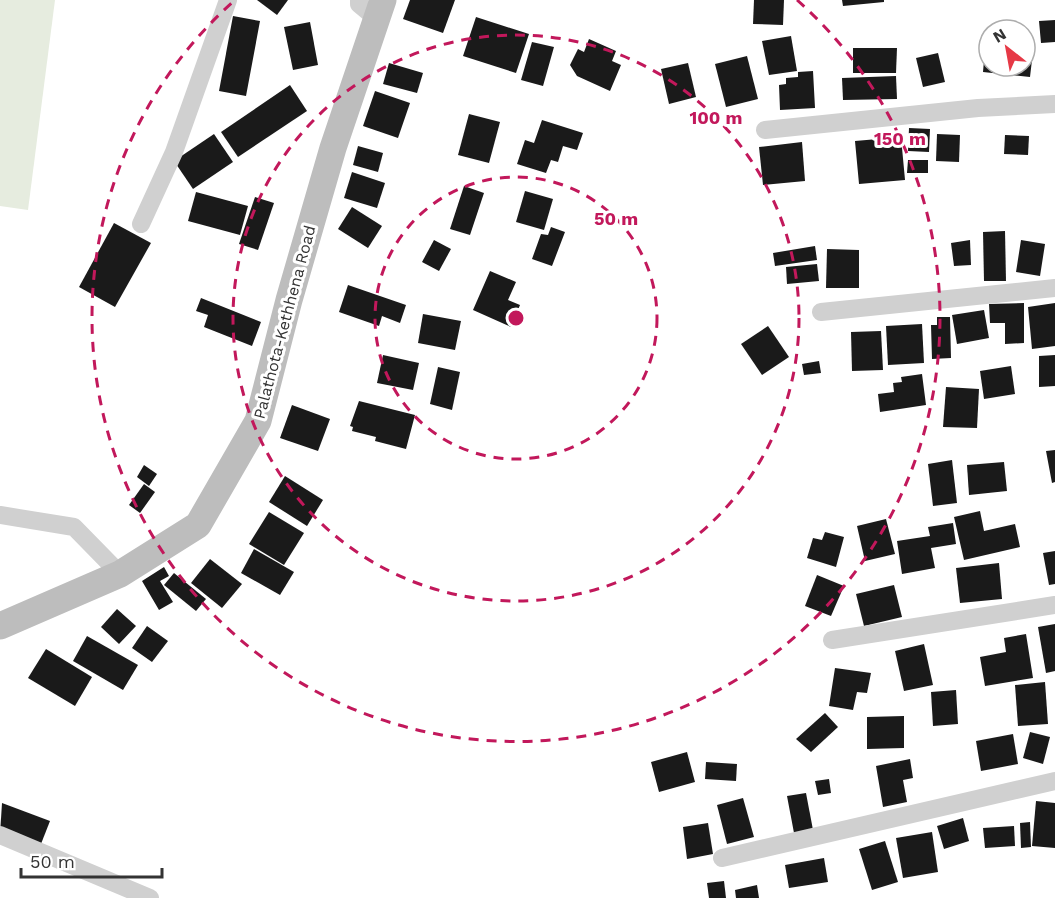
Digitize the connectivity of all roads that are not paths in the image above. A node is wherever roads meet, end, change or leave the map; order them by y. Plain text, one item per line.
1 (228, 0) edge
2 (366, 5) edge
3 (1055, 104) edge
4 (765, 130) dead end
5 (141, 224) dead end
6 (1055, 288) edge
7 (821, 312) dead end
8 (0, 515) edge
9 (120, 574) junction
10 (1055, 605) edge
11 (0, 626) edge
12 (832, 640) dead end
13 (1055, 781) edge
14 (0, 835) edge
15 (722, 858) dead end
16 (150, 898) edge

1 - 5 street
2 - 9 street, Palathota-Kethhena Road
3 - 4 street
6 - 7 street
8 - 9 street
9 - 11 street, Palathota-Kethhena Road
10 - 12 street
13 - 15 street
14 - 16 street

